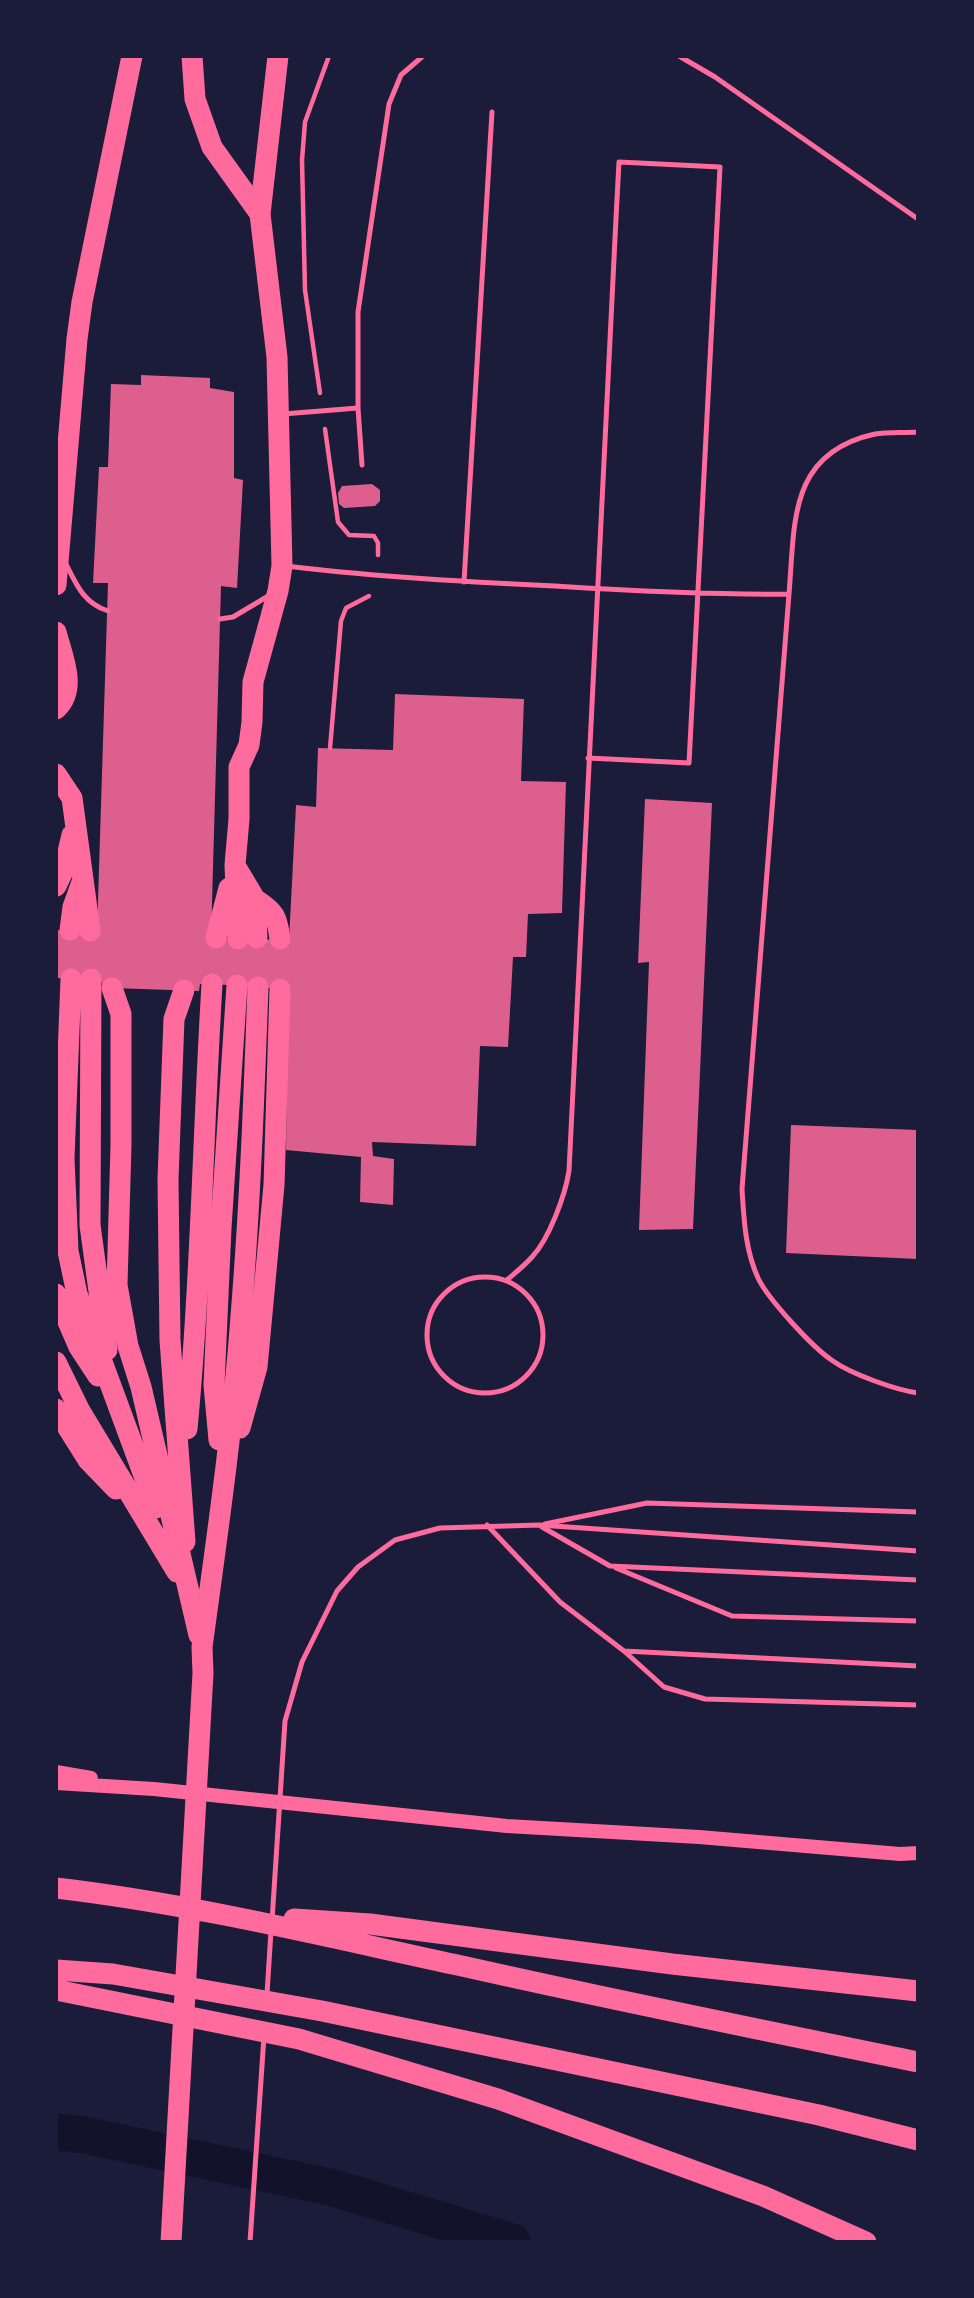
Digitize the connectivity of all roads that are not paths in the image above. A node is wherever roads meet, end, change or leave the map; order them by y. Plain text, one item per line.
1 (132, 56) edge
2 (192, 56) edge
3 (278, 56) edge
4 (423, 56) edge
5 (679, 56) edge
6 (492, 112) dead end
7 (260, 214) junction
8 (918, 219) edge
9 (358, 408) junction
10 (280, 414) junction
11 (918, 432) edge
12 (362, 465) dead end
13 (64, 487) junction
14 (56, 507) edge
15 (60, 552) junction
16 (282, 566) junction
17 (464, 582) junction
18 (56, 585) edge
19 (596, 589) junction
20 (278, 591) junction
21 (697, 594) junction
22 (789, 594) junction
23 (108, 611) dead end
24 (220, 620) dead end
25 (56, 632) edge
26 (56, 709) edge
27 (588, 758) junction
28 (56, 774) edge
29 (75, 823) junction
30 (56, 858) edge
31 (235, 865) junction
32 (56, 886) edge
33 (255, 899) junction
34 (80, 931) dead end
35 (216, 938) dead end
36 (280, 939) dead end
37 (81, 979) dead end
38 (212, 984) dead end
39 (247, 986) dead end
40 (112, 988) dead end
41 (280, 989) dead end
42 (184, 990) dead end
43 (508, 1280) junction
44 (56, 1294) edge
45 (56, 1362) edge
46 (918, 1393) edge
47 (114, 1397) junction
48 (56, 1409) edge
49 (182, 1484) junction
50 (223, 1491) junction
51 (918, 1512) edge
52 (140, 1513) junction
53 (487, 1525) junction
54 (539, 1525) junction
55 (918, 1550) edge
56 (610, 1566) junction
57 (918, 1580) edge
58 (187, 1589) junction
59 (918, 1621) edge
60 (202, 1647) junction
61 (624, 1651) junction
62 (918, 1666) edge
63 (918, 1705) edge
64 (56, 1772) edge
65 (56, 1783) edge
66 (154, 1789) junction
67 (918, 1856) edge
68 (56, 1888) edge
69 (226, 1915) junction
70 (56, 1970) edge
71 (56, 1990) edge
72 (918, 1991) edge
73 (266, 2009) dead end
74 (265, 2023) dead end
75 (918, 2063) edge
76 (918, 2140) edge
77 (171, 2242) edge
78 (250, 2242) edge
79 (866, 2242) edge

1 - 13 highway
2 - 7 highway
3 - 7 highway
4 - 9 lane
5 - 8 lane
6 - 17 lane
7 - 10 highway
9 - 10 lane
9 - 12 lane
10 - 16 highway
11 - 22 lane
13 - 14 highway
13 - 15 highway
15 - 18 highway
15 - 23 lane
16 - 17 lane
16 - 20 highway
17 - 19 lane
19 - 21 lane
19 - 21 lane
19 - 27 lane
20 - 24 lane
20 - 31 highway
21 - 22 lane
21 - 27 lane
22 - 46 lane
25 - 26 highway
27 - 43 lane
28 - 29 highway
29 - 30 highway
29 - 32 highway
29 - 34 highway
31 - 33 highway
31 - 33 highway
31 - 35 highway
33 - 36 highway
37 - 47 highway
38 - 49 highway
39 - 50 highway
40 - 58 highway
41 - 50 highway
42 - 49 highway
43 - 43 lane
44 - 47 highway
45 - 52 highway
47 - 58 highway
48 - 52 highway
49 - 58 highway
50 - 60 highway
51 - 54 lane
52 - 58 highway
53 - 54 lane
53 - 61 lane
53 - 73 lane
54 - 55 lane
54 - 56 lane
56 - 57 lane
56 - 59 lane
58 - 60 highway
60 - 77 highway
61 - 62 lane
61 - 63 lane
64 - 66 main road
65 - 66 main road
66 - 67 main road
68 - 69 highway
69 - 72 highway
69 - 75 highway
70 - 76 highway
71 - 79 highway
74 - 78 lane

